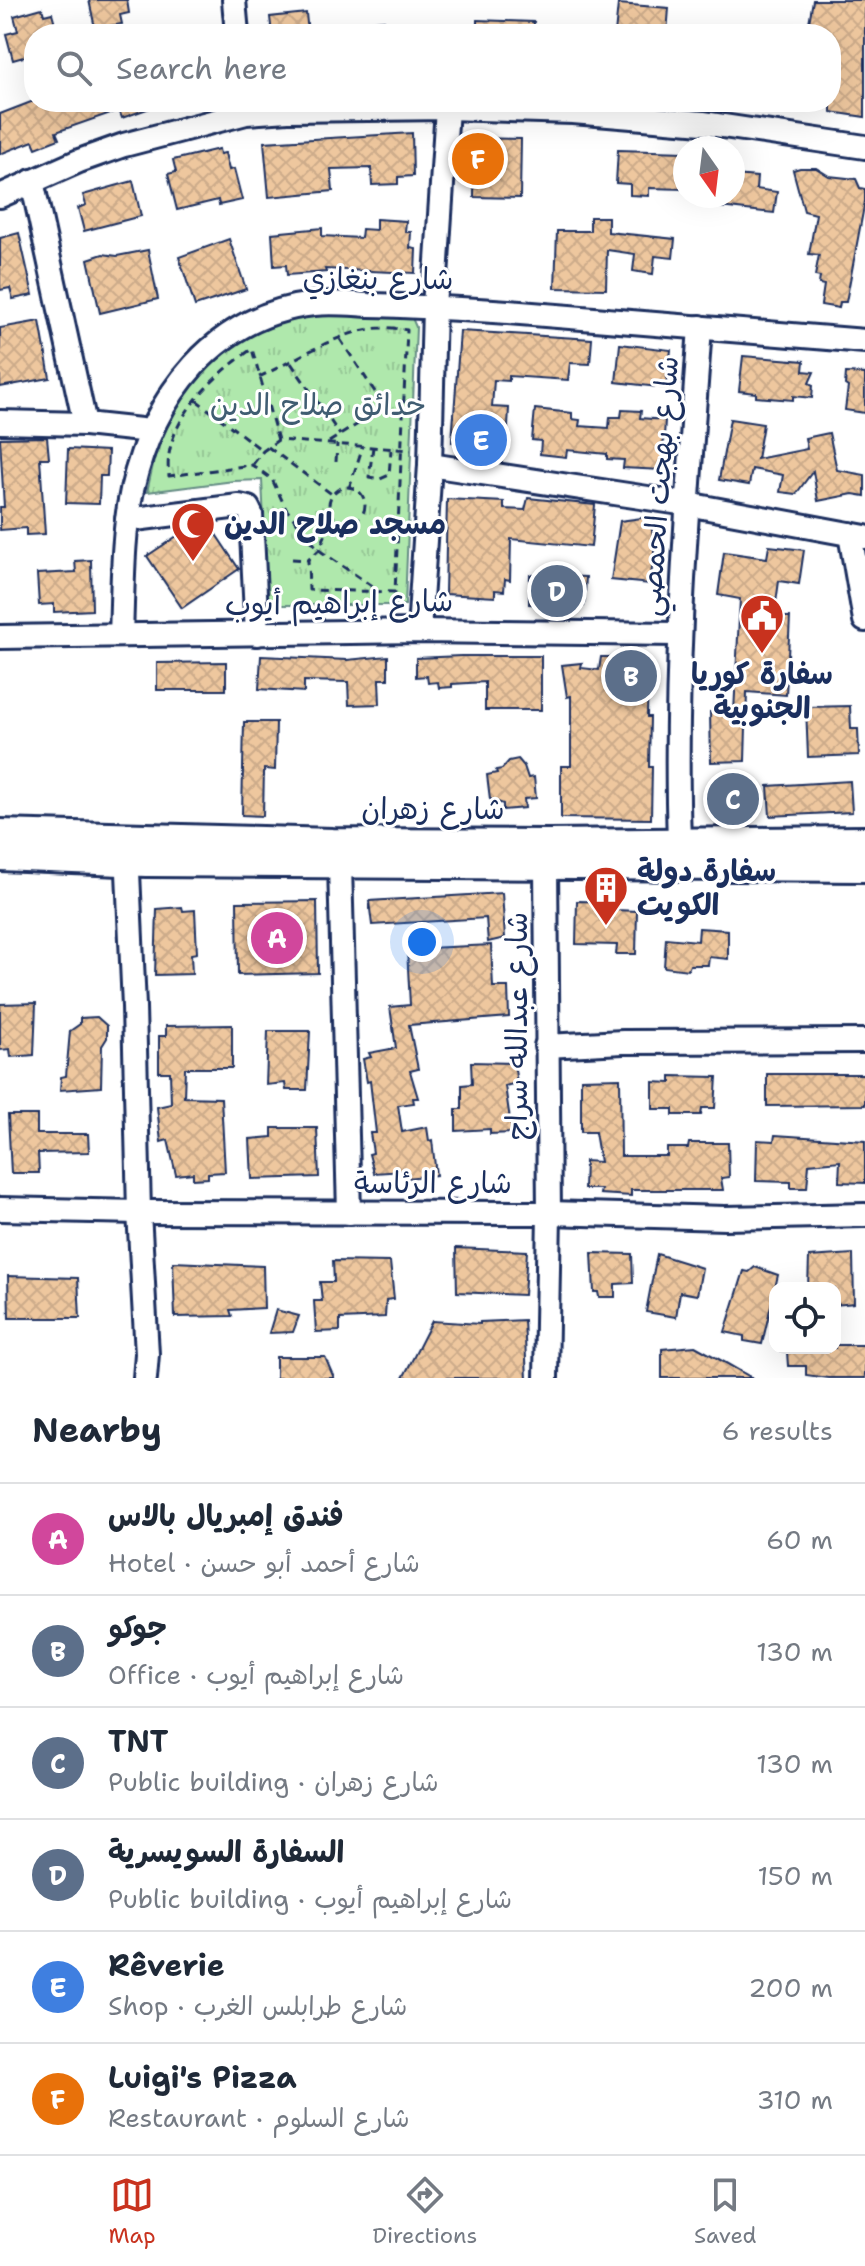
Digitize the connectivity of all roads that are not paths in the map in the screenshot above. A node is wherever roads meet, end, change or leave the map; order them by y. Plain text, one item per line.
1 (234, 0) edge
2 (236, 24) edge
3 (229, 112) edge
4 (447, 112) edge
5 (573, 112) edge
6 (865, 147) edge
7 (32, 181) junction
8 (0, 196) edge
9 (434, 307) junction
10 (700, 327) junction
11 (865, 341) edge
12 (0, 422) edge
13 (85, 424) junction
14 (150, 431) junction
15 (430, 458) junction
16 (687, 504) junction
17 (127, 520) junction
18 (858, 535) edge
19 (865, 620) edge
20 (419, 631) junction
21 (257, 634) junction
22 (678, 634) junction
23 (121, 635) junction
24 (0, 637) edge
25 (0, 816) edge
26 (0, 834) edge
27 (174, 839) junction
28 (679, 841) junction
29 (865, 841) edge
30 (0, 856) edge
31 (340, 865) junction
32 (546, 866) junction
33 (137, 867) junction
34 (865, 867) edge
35 (0, 874) edge
36 (865, 1041) edge
37 (546, 1046) junction
38 (0, 1209) edge
39 (139, 1212) junction
40 (349, 1213) junction
41 (549, 1213) junction
42 (865, 1215) edge
43 (145, 1378) edge
44 (546, 1378) edge

1 - 2 street
3 - 7 street
4 - 9 street
5 - 6 street
7 - 8 street
7 - 13 street
9 - 10 street, شارع بنغازي
9 - 14 street, شارع بنغازي
9 - 15 street
10 - 11 street, شارع بنغازي
10 - 16 street, شارع بهجت الحمصي
12 - 13 street
13 - 14 street
14 - 17 street, شارع بنغازي
15 - 16 street
15 - 20 street
16 - 18 street
16 - 22 street, شارع بهجت الحمصي
17 - 21 street
17 - 23 street, شارع بنغازي
18 - 19 street
20 - 21 street, شارع إبراهيم أيوب
20 - 22 street, شارع إبراهيم أيوب
21 - 23 street, شارع إبراهيم أيوب
22 - 28 street, شارع بهجت الحمصي
23 - 24 street, شارع إبراهيم أيوب
25 - 27 main road
26 - 27 main road, شارع زهران
27 - 28 main road, شارع زهران
28 - 29 main road, شارع زهران
30 - 33 main road, شارع زهران
31 - 32 main road, شارع زهران
31 - 33 main road, شارع زهران
31 - 40 street
32 - 34 main road, شارع زهران
32 - 37 street, شارع عبدالله سراج
33 - 35 main road
33 - 39 street
36 - 37 street
37 - 41 street, شارع عبدالله سراج
38 - 39 street, شارع الرئاسة
39 - 40 street, شارع الرئاسة
39 - 43 street
40 - 41 street, شارع الرئاسة
41 - 42 street, شارع الرئاسة
41 - 44 street, شارع عبدالله سراج

